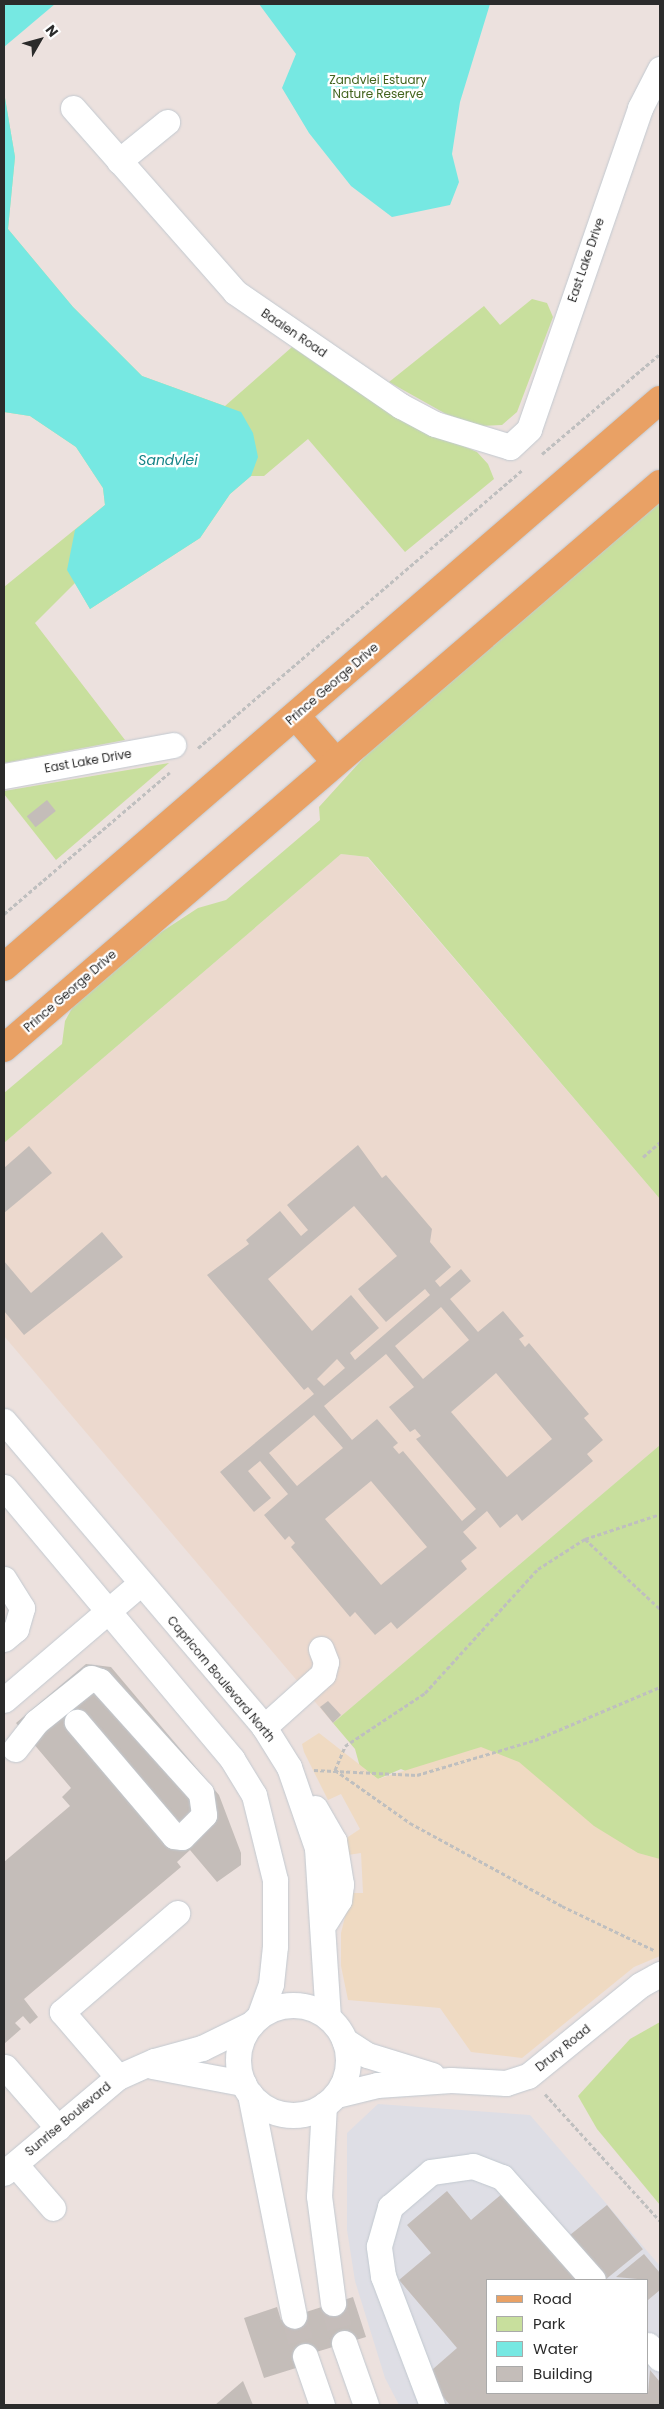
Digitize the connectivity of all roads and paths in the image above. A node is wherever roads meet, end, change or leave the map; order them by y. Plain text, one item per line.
1 (660, 69) edge
2 (73, 108) dead end
3 (167, 122) dead end
4 (119, 161) junction
5 (660, 354) edge
6 (660, 400) edge
7 (510, 446) joint
8 (536, 458) dead end
9 (529, 464) dead end
10 (660, 484) edge
11 (296, 716) junction
12 (180, 755) junction
13 (335, 762) junction
14 (4, 776) edge
15 (4, 914) edge
16 (4, 967) edge
17 (65, 996) junction
18 (4, 1048) edge
19 (4, 1059) edge
20 (660, 1142) edge
21 (643, 1157) dead end
22 (4, 1421) edge
23 (4, 1487) edge
24 (660, 1514) edge
25 (585, 1539) junction
26 (4, 1579) edge
27 (142, 1583) junction
28 (660, 1609) edge
29 (107, 1613) junction
30 (4, 1639) edge
31 (321, 1649) dead end
32 (660, 1687) edge
33 (4, 1700) edge
34 (77, 1722) dead end
35 (264, 1727) junction
36 (15, 1749) dead end
37 (335, 1770) junction
38 (304, 1780) junction
39 (177, 1913) dead end
40 (660, 1952) edge
41 (660, 1974) edge
42 (328, 2017) junction
43 (256, 2020) junction
44 (344, 2040) junction
45 (5, 2067) dead end
46 (126, 2072) junction
47 (451, 2080) junction
48 (538, 2086) dead end
49 (247, 2089) junction
50 (330, 2100) junction
51 (58, 2128) junction
52 (9, 2168) edge
53 (54, 2208) dead end
54 (660, 2221) edge
55 (592, 2279) edge
56 (333, 2304) tunnel mouth
57 (294, 2316) tunnel mouth
58 (344, 2343) tunnel mouth
59 (649, 2345) edge
60 (305, 2356) tunnel mouth
61 (660, 2359) edge
62 (322, 2405) edge
63 (366, 2405) edge
64 (432, 2405) edge

1 - 7 street, East Lake Drive
2 - 4 street, Baalen Road
3 - 4 street
4 - 7 street, Baalen Road
5 - 8 path
6 - 11 main road, Prince George Drive
9 - 12 path
10 - 13 main road, Prince George Drive
11 - 13 main road
11 - 16 main road, Prince George Drive
12 - 14 street, East Lake Drive
12 - 15 path
13 - 17 main road, Prince George Drive
17 - 18 main road, Prince George Drive
17 - 19 main road
20 - 21 path
22 - 27 street, Capricorn Boulevard North
23 - 29 street
24 - 25 path
25 - 28 path
25 - 37 path
26 - 30 street
27 - 29 street
27 - 35 street, Capricorn Boulevard North
29 - 33 street
29 - 43 street
31 - 35 street
32 - 37 path
34 - 36 street
35 - 38 street, Capricorn Boulevard North
37 - 38 path
37 - 40 path
38 - 42 street, Capricorn Boulevard North
39 - 46 street
41 - 47 street, Drury Road
42 - 43 street
42 - 44 street
43 - 46 street, Sunrise Boulevard
43 - 49 street
44 - 47 street, Drury Road
44 - 50 street
45 - 51 street
46 - 49 street
46 - 51 street, Sunrise Boulevard
47 - 50 street, Drury Road
48 - 54 path
49 - 50 street
49 - 57 street
50 - 56 street
51 - 52 street, Sunrise Boulevard
52 - 53 street
55 - 64 street
58 - 63 street
59 - 61 street
60 - 62 street

